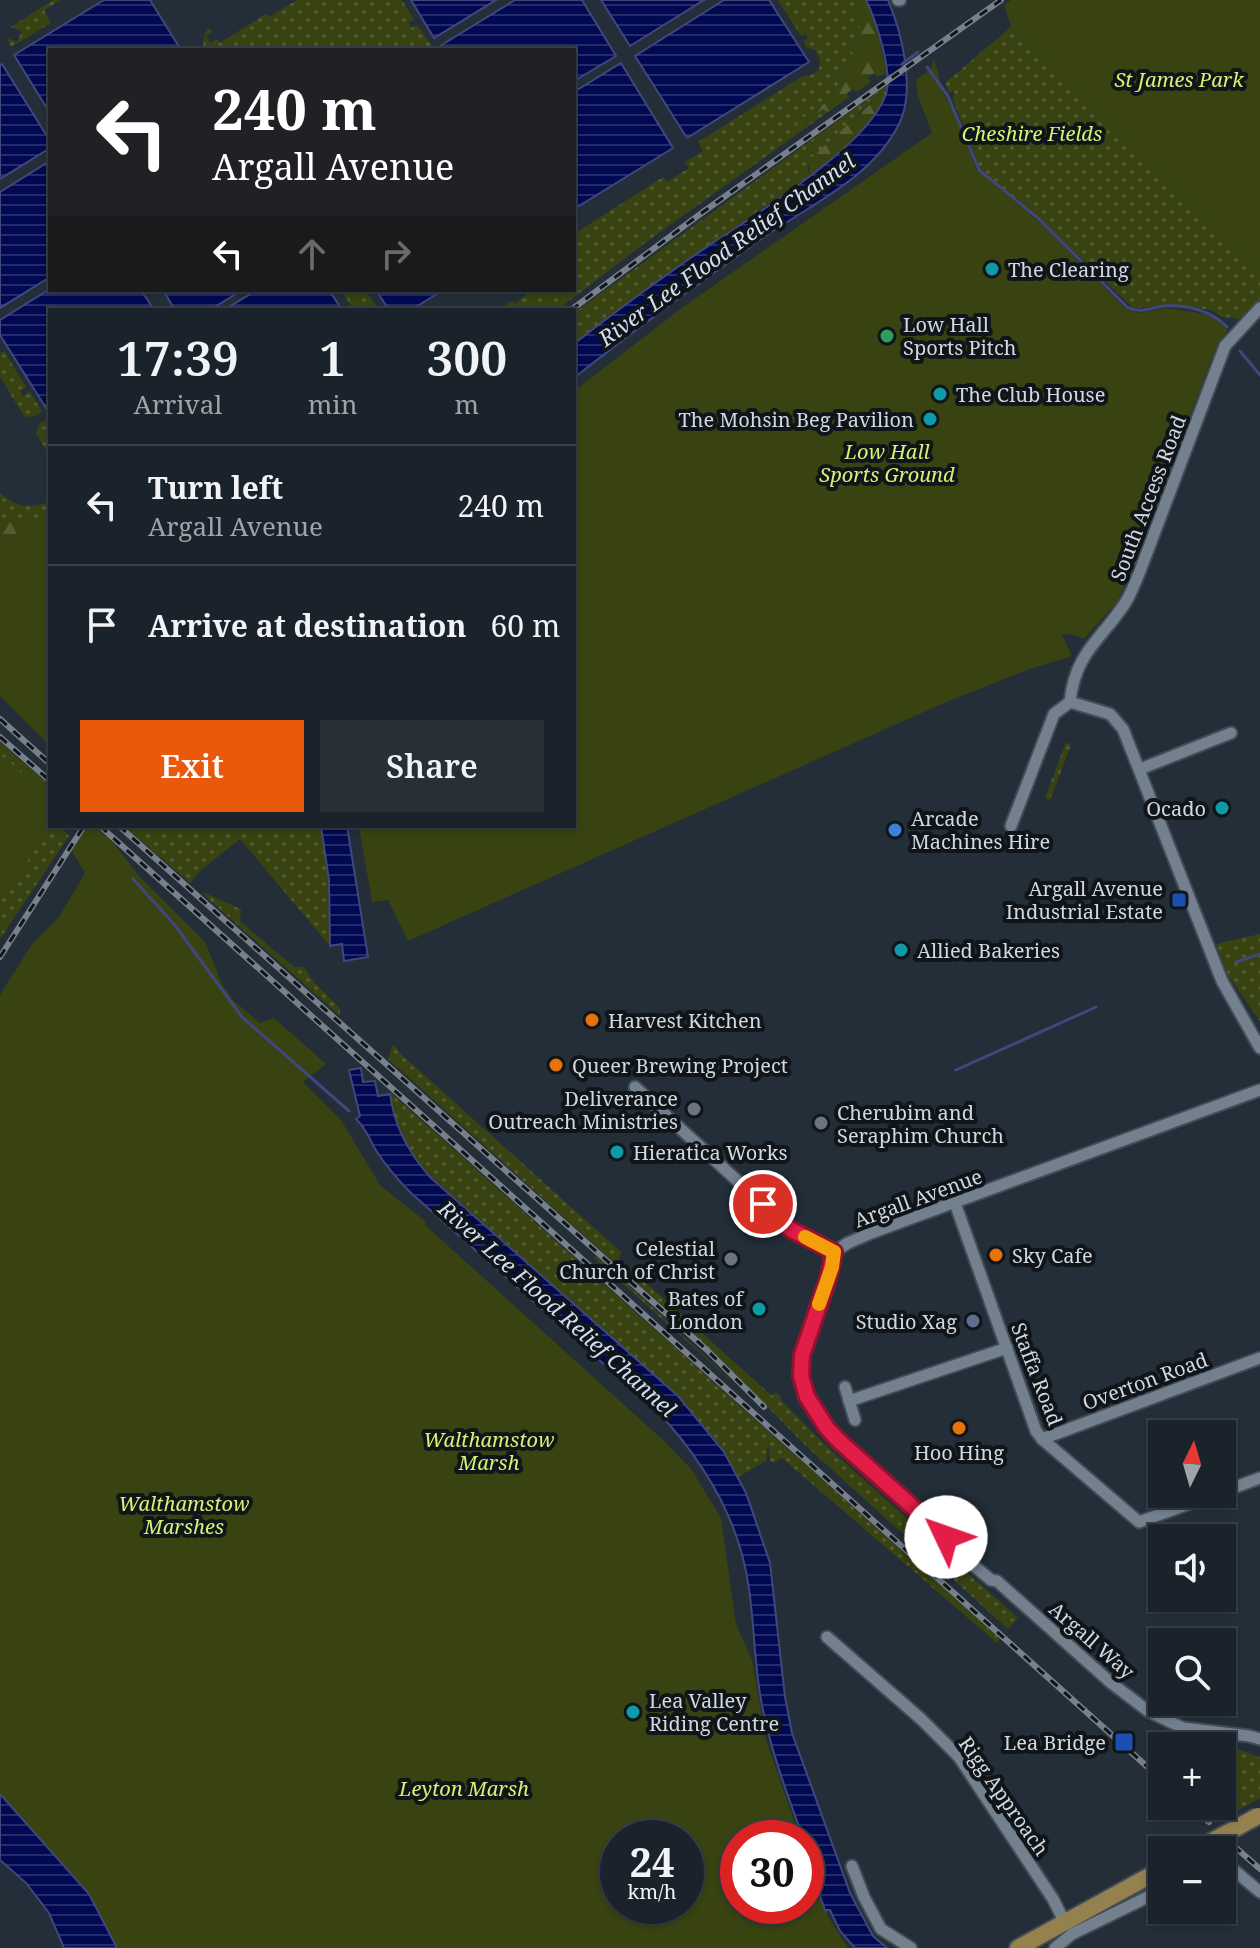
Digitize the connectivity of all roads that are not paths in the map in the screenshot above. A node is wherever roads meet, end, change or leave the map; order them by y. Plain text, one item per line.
1 (1260, 308) edge
2 (1070, 702) junction
3 (1231, 733) dead end
4 (1140, 769) junction
5 (1011, 826) dead end
6 (1260, 1048) edge
7 (635, 1087) dead end
8 (1260, 1090) edge
9 (955, 1203) junction
10 (834, 1252) junction
11 (1007, 1348) junction
12 (1260, 1358) edge
13 (845, 1387) dead end
14 (849, 1401) junction
15 (855, 1420) dead end
16 (1042, 1439) junction
17 (1260, 1478) edge
18 (1236, 1487) edge
19 (1178, 1508) edge
20 (827, 1637) dead end
21 (1260, 1739) edge
22 (1259, 1816) edge
23 (1221, 1836) edge
24 (852, 1866) dead end
25 (1236, 1872) edge
26 (1148, 1877) edge
27 (1260, 1892) edge
28 (1148, 1897) edge
29 (1065, 1923) junction
30 (911, 1948) edge
31 (1018, 1948) edge
32 (1055, 1948) edge

1 - 2 street, South Access Road
2 - 4 street
2 - 5 street, South Access Road
3 - 4 street
4 - 6 street
7 - 10 street
8 - 9 street, Argall Avenue
9 - 10 street, Argall Avenue
9 - 11 street, Staffa Road
10 - 21 street, Argall Way
11 - 14 street
11 - 16 street, Staffa Road
12 - 16 street, Overton Road
13 - 14 street
14 - 15 street
16 - 19 street, Staffa Road
17 - 18 street
20 - 29 street, Rigg Approach
22 - 23 main road, bridge
24 - 30 street
25 - 27 street
26 - 29 main road
28 - 32 street
29 - 31 main road

